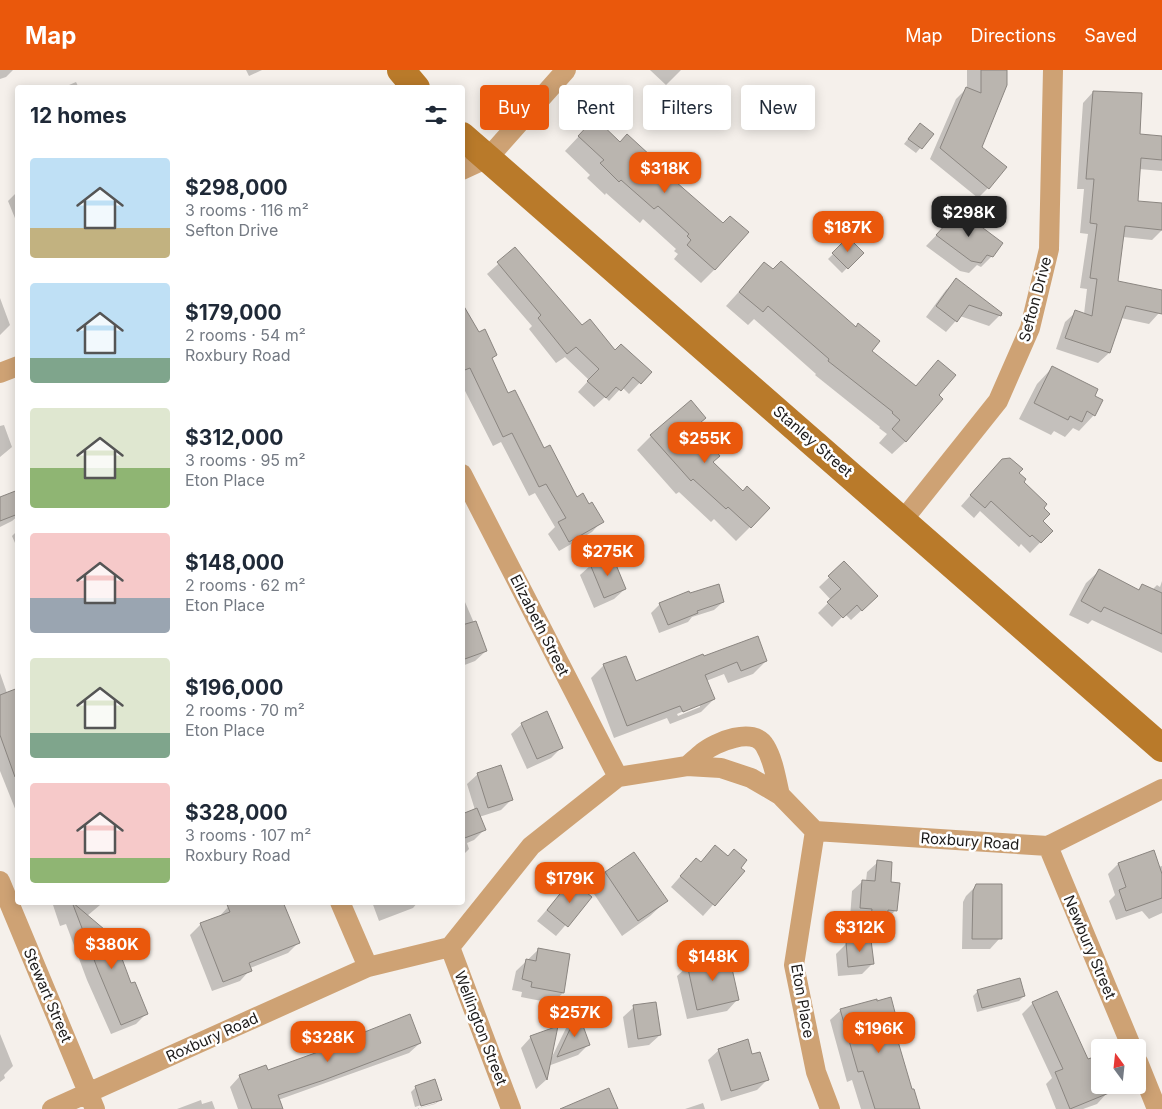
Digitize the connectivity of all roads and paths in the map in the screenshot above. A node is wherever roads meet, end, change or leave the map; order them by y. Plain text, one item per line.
1 (402, 70) edge
2 (566, 70) edge
3 (1053, 70) edge
4 (414, 85) edge
5 (465, 139) edge
6 (488, 158) junction
7 (465, 169) edge
8 (15, 367) edge
9 (0, 373) edge
10 (465, 480) edge
11 (903, 520) junction
12 (1162, 748) edge
13 (687, 766) junction
14 (618, 777) junction
15 (1162, 789) edge
16 (780, 795) junction
17 (815, 831) junction
18 (1048, 846) junction
19 (0, 881) edge
20 (341, 905) edge
21 (450, 947) junction
22 (368, 967) junction
23 (1128, 1039) edge
24 (1146, 1082) edge
25 (92, 1101) edge
26 (52, 1109) edge
27 (511, 1109) edge
28 (830, 1109) edge
29 (1157, 1109) edge

1 - 4 main road
2 - 6 street
3 - 11 street, Sefton Drive
5 - 6 main road, Stanley Street
6 - 7 street
6 - 11 main road, Stanley Street
8 - 9 street
10 - 14 street, Elizabeth Street
11 - 12 main road, Stanley Street
13 - 14 street
13 - 16 street
13 - 16 street
14 - 21 street
15 - 18 street
16 - 17 street
17 - 18 street, Roxbury Road
17 - 28 street, Eton Place
18 - 23 street, Newbury Street
19 - 25 street, Stewart Street
20 - 22 street
21 - 22 street, Roxbury Road
21 - 27 street, Wellington Street
22 - 25 street, Roxbury Road
24 - 29 street
25 - 26 street, Roxbury Road

